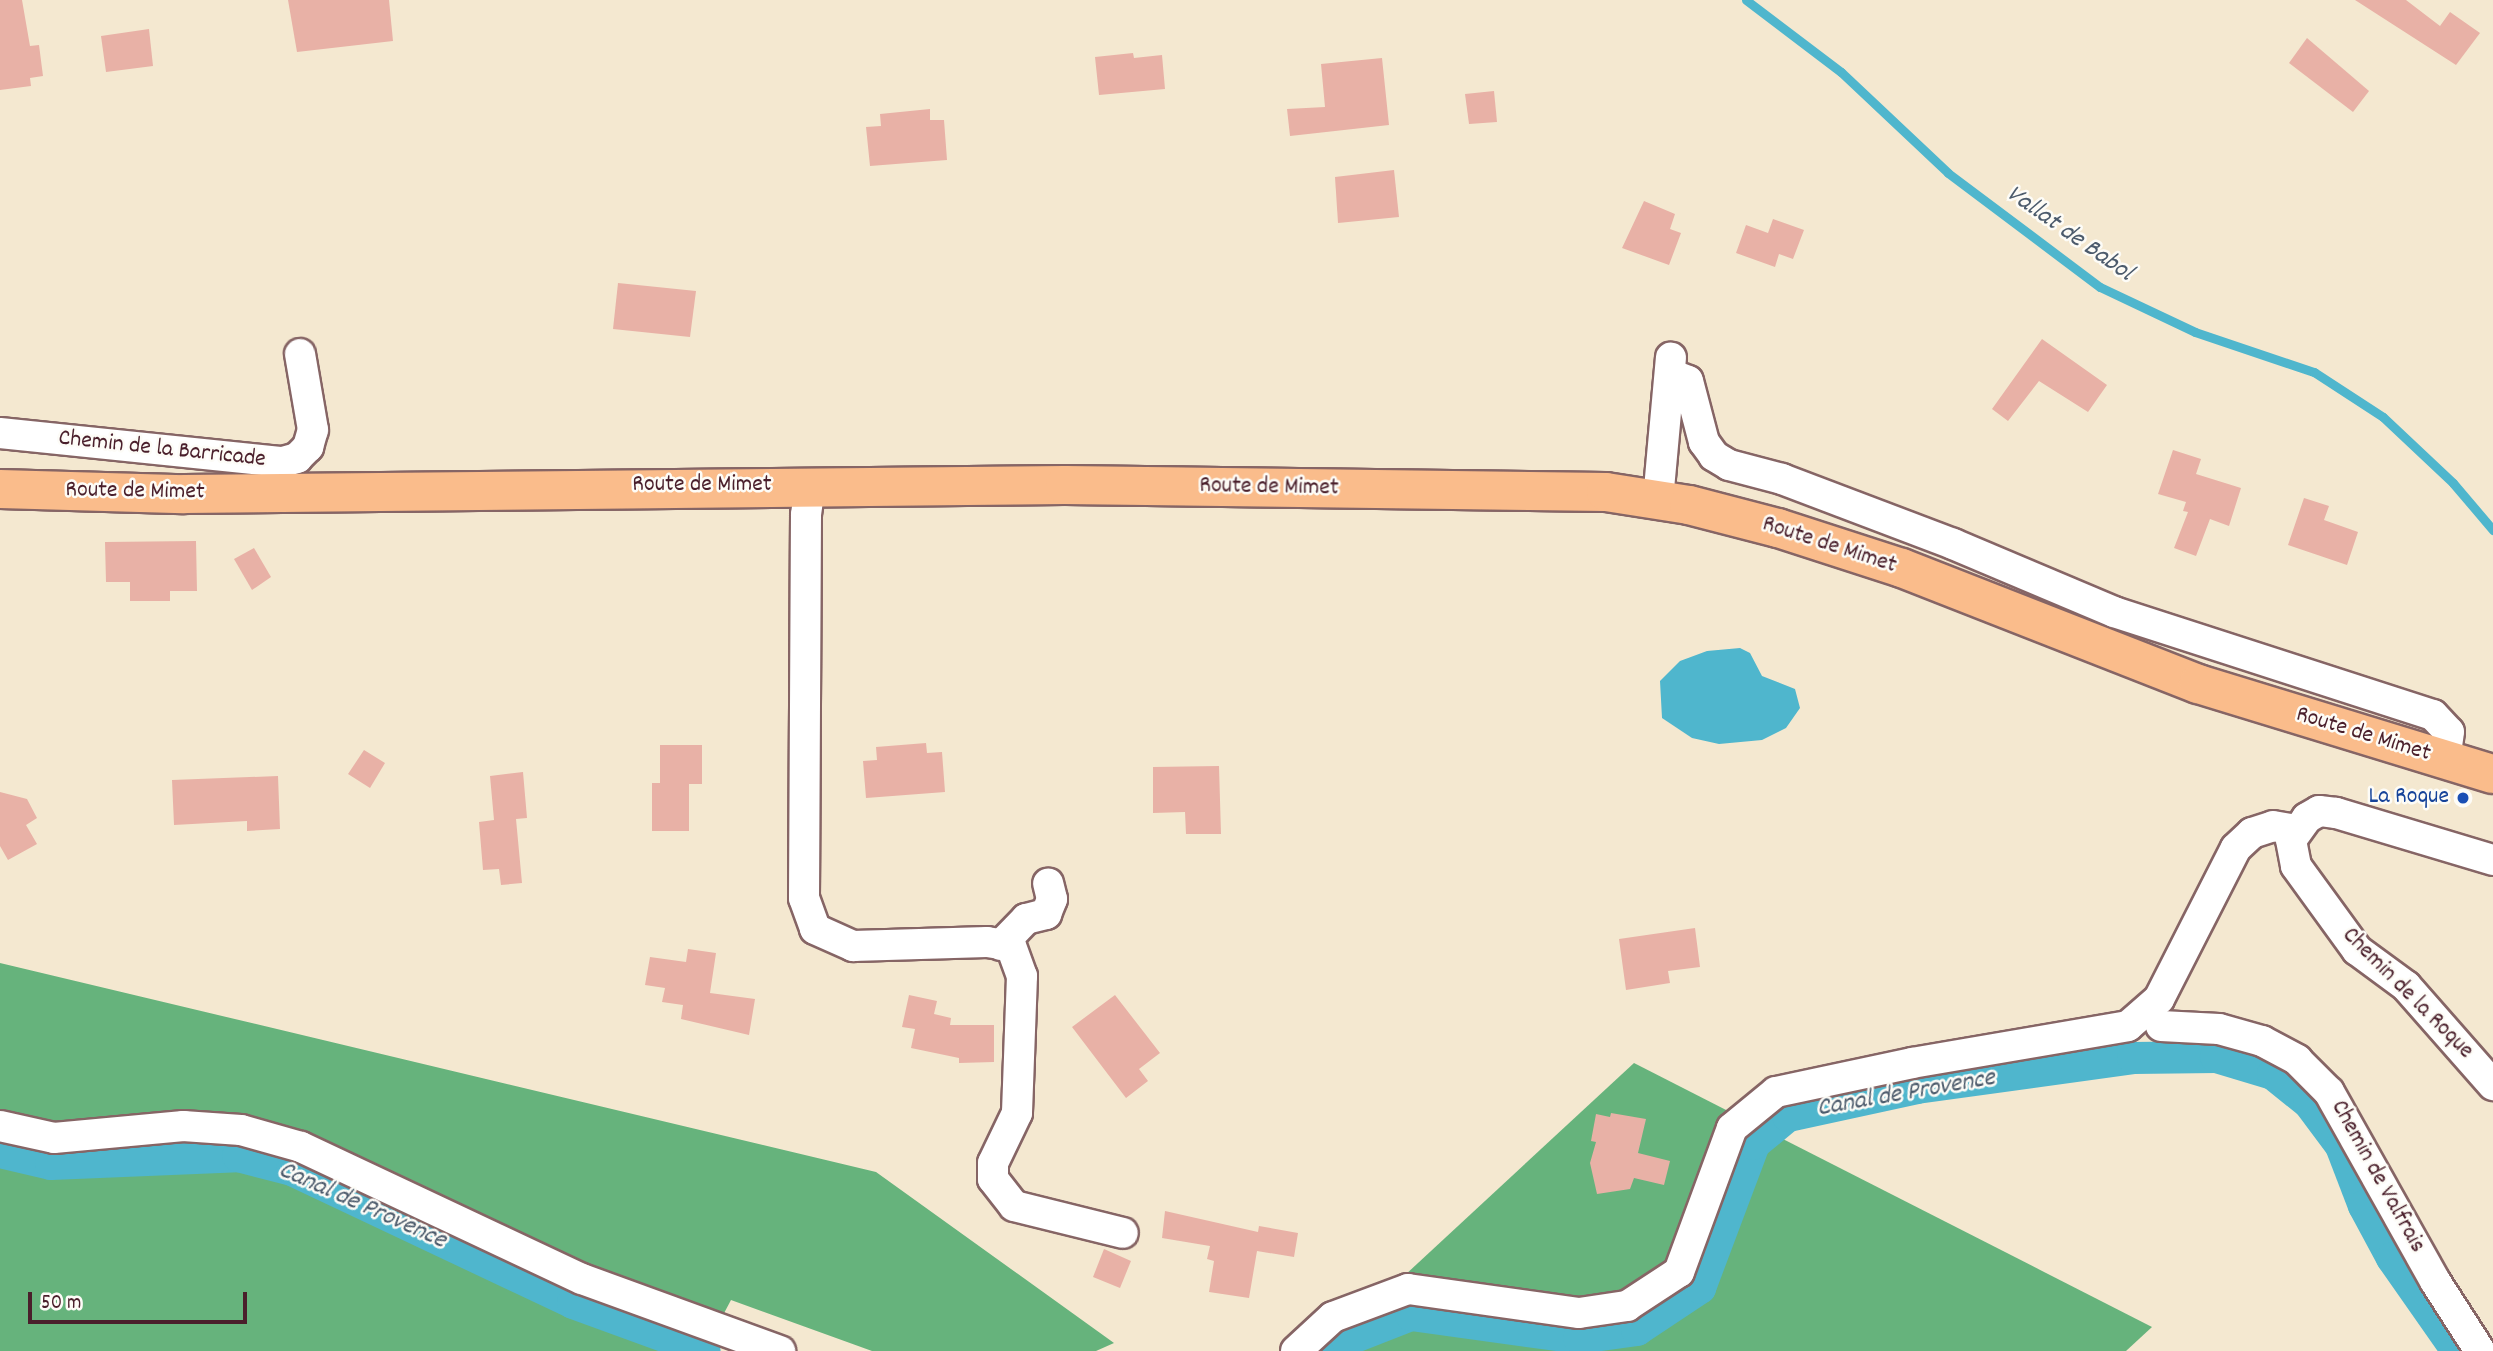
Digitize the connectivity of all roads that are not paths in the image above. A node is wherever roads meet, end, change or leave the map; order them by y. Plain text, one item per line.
1 (300, 354) dead end
2 (0, 433) edge
3 (810, 486) junction
4 (0, 489) edge
5 (1658, 500) junction
6 (2445, 759) junction
7 (2493, 774) edge
8 (2295, 830) junction
9 (2493, 860) edge
10 (1048, 883) dead end
11 (1001, 945) junction
12 (2161, 1026) dead end
13 (2493, 1085) edge
14 (0, 1126) edge
15 (1123, 1233) dead end
16 (780, 1351) edge
17 (1296, 1351) edge
18 (2480, 1351) edge

1 - 2 street, Chemin de la Barricade
3 - 4 main road, Route de Mimet
3 - 5 main road, Route de Mimet
3 - 11 street
5 - 6 main road, Route de Mimet
5 - 6 street
6 - 7 main road, Route de Mimet
8 - 9 street
8 - 13 street, Chemin de la Roque
8 - 17 street
10 - 11 street
11 - 15 street
12 - 18 street, Chemin de Valfrais
14 - 16 street

